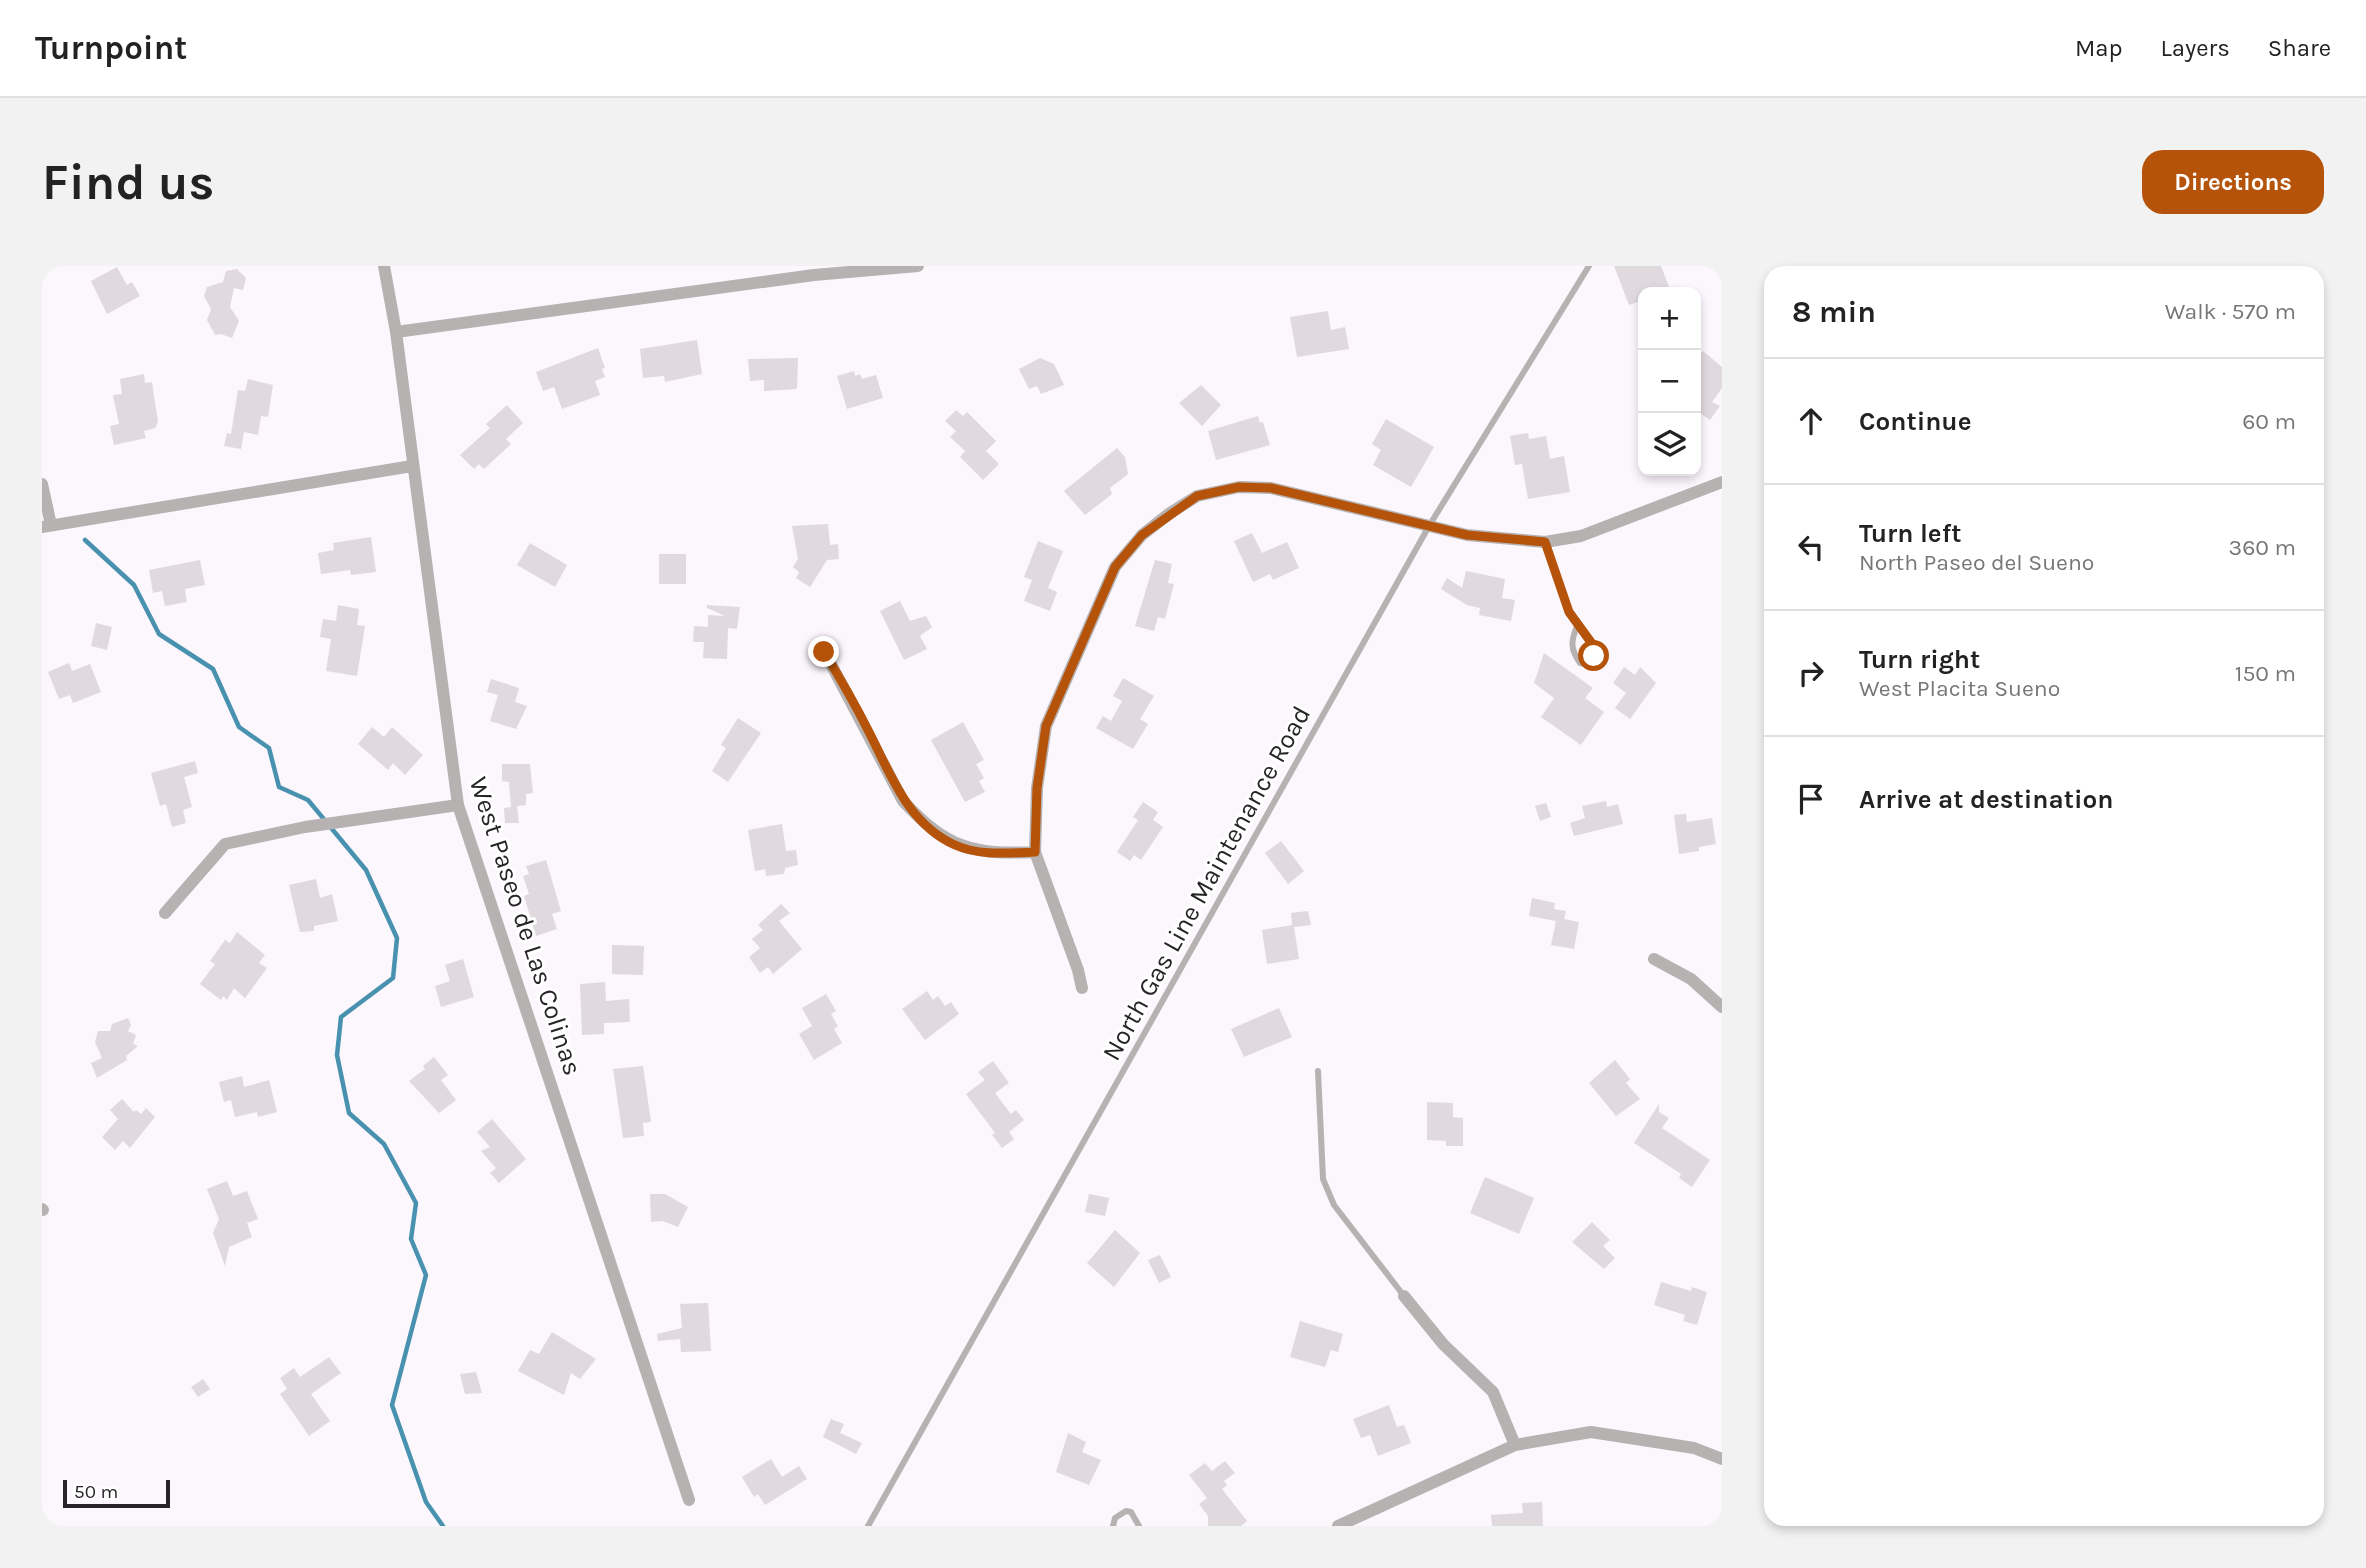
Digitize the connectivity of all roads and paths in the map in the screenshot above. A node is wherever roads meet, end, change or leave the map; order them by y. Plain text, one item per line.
1 (384, 266) edge
2 (918, 266) edge
3 (1589, 266) edge
4 (396, 332) junction
5 (412, 466) junction
6 (1722, 482) edge
7 (42, 484) edge
8 (47, 526) edge
9 (1429, 526) junction
10 (1545, 542) junction
11 (1577, 626) junction
12 (824, 652) dead end
13 (458, 805) junction
14 (1035, 852) junction
15 (165, 913) dead end
16 (1654, 959) dead end
17 (1082, 988) dead end
18 (1722, 1007) edge
19 (1318, 1071) dead end
20 (1404, 1296) joint
21 (1515, 1445) junction
22 (1722, 1459) edge
23 (689, 1500) dead end
24 (868, 1526) edge
25 (1113, 1526) edge
26 (1139, 1526) edge
27 (1338, 1526) edge

1 - 4 street, West Paseo de Las Colinas
2 - 4 street
3 - 9 lane, North Gas Line Maintenance Road
4 - 5 street, West Paseo de Las Colinas
5 - 8 street
5 - 13 street, West Paseo de Las Colinas
6 - 10 street
7 - 8 street
9 - 10 street
9 - 14 street
9 - 24 lane, North Gas Line Maintenance Road
10 - 11 lane
11 - 11 lane
12 - 14 street
13 - 15 street
13 - 23 street, West Paseo de Las Colinas
14 - 17 street
16 - 18 street
19 - 20 lane
20 - 21 street
21 - 22 street
21 - 27 street
25 - 26 lane

